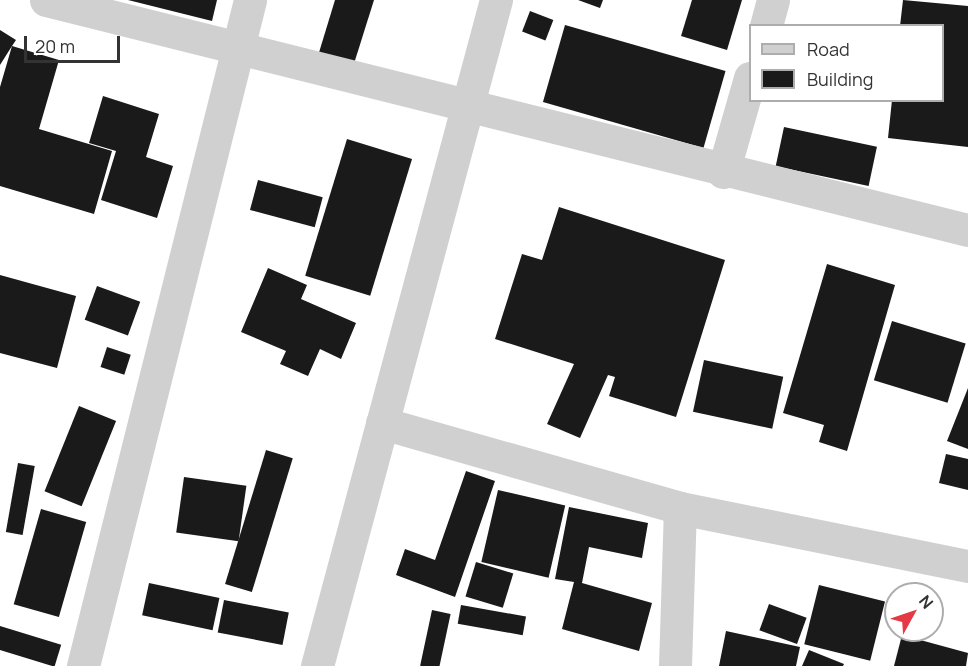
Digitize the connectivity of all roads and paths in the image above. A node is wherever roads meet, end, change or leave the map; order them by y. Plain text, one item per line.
1 (46, 0) edge
2 (250, 0) edge
3 (496, 0) edge
4 (773, 0) edge
5 (767, 24) edge
6 (234, 47) junction
7 (749, 81) edge
8 (466, 108) junction
9 (723, 172) junction
10 (968, 230) edge
11 (382, 423) junction
12 (680, 508) junction
13 (968, 566) edge
14 (83, 666) edge
15 (317, 666) edge
16 (675, 666) edge

1 - 6 street
2 - 6 street
3 - 8 street
4 - 5 street
6 - 8 street
6 - 14 street
7 - 9 street
8 - 9 street
8 - 11 street
9 - 10 street
11 - 12 street
11 - 15 street
12 - 13 street
12 - 16 street

